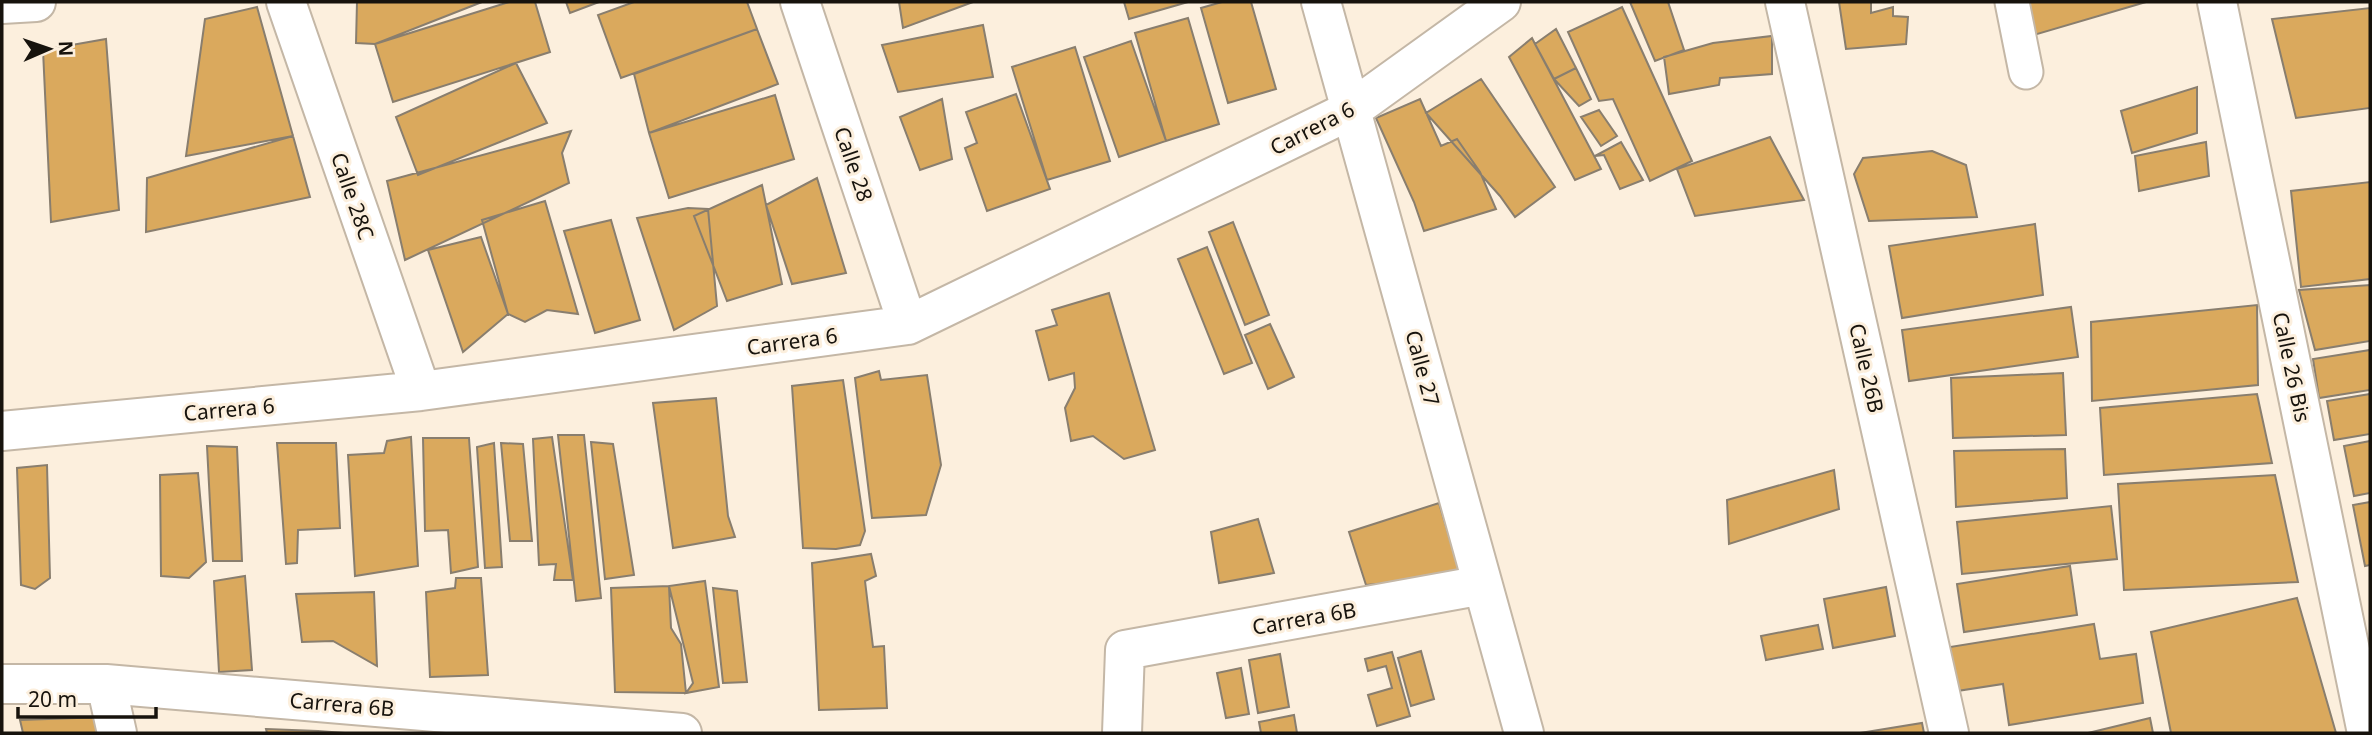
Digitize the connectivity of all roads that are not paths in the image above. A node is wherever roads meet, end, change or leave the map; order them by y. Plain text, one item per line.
1 (36, 2) edge
2 (286, 2) edge
3 (800, 2) edge
4 (1321, 2) edge
5 (1501, 2) edge
6 (1785, 2) edge
7 (2012, 2) edge
8 (2217, 2) edge
9 (2, 4) edge
10 (2026, 72) dead end
11 (1351, 110) junction
12 (908, 325) junction
13 (421, 391) junction
14 (2, 431) edge
15 (1483, 585) junction
16 (2356, 608) edge
17 (2, 684) edge
18 (106, 684) junction
19 (399, 721) edge
20 (117, 733) edge
21 (682, 733) edge
22 (1122, 733) edge
23 (1524, 733) edge
24 (1949, 733) edge
25 (2367, 733) edge

1 - 9 street
2 - 13 street, Calle 28C
3 - 12 street, Calle 28
4 - 11 street, Calle 27
5 - 11 street, Carrera 6
6 - 24 street, Calle 26B
7 - 10 street
8 - 16 street, Calle 26 Bis
11 - 12 street, Carrera 6
11 - 15 street, Calle 27
12 - 13 street, Carrera 6
13 - 14 street, Carrera 6
15 - 22 street, Carrera 6B
15 - 23 street, Calle 27
16 - 25 street, Calle 26 Bis
17 - 18 street, Carrera 6B
18 - 19 street, Carrera 6B
18 - 20 street
19 - 21 street, Carrera 6B

